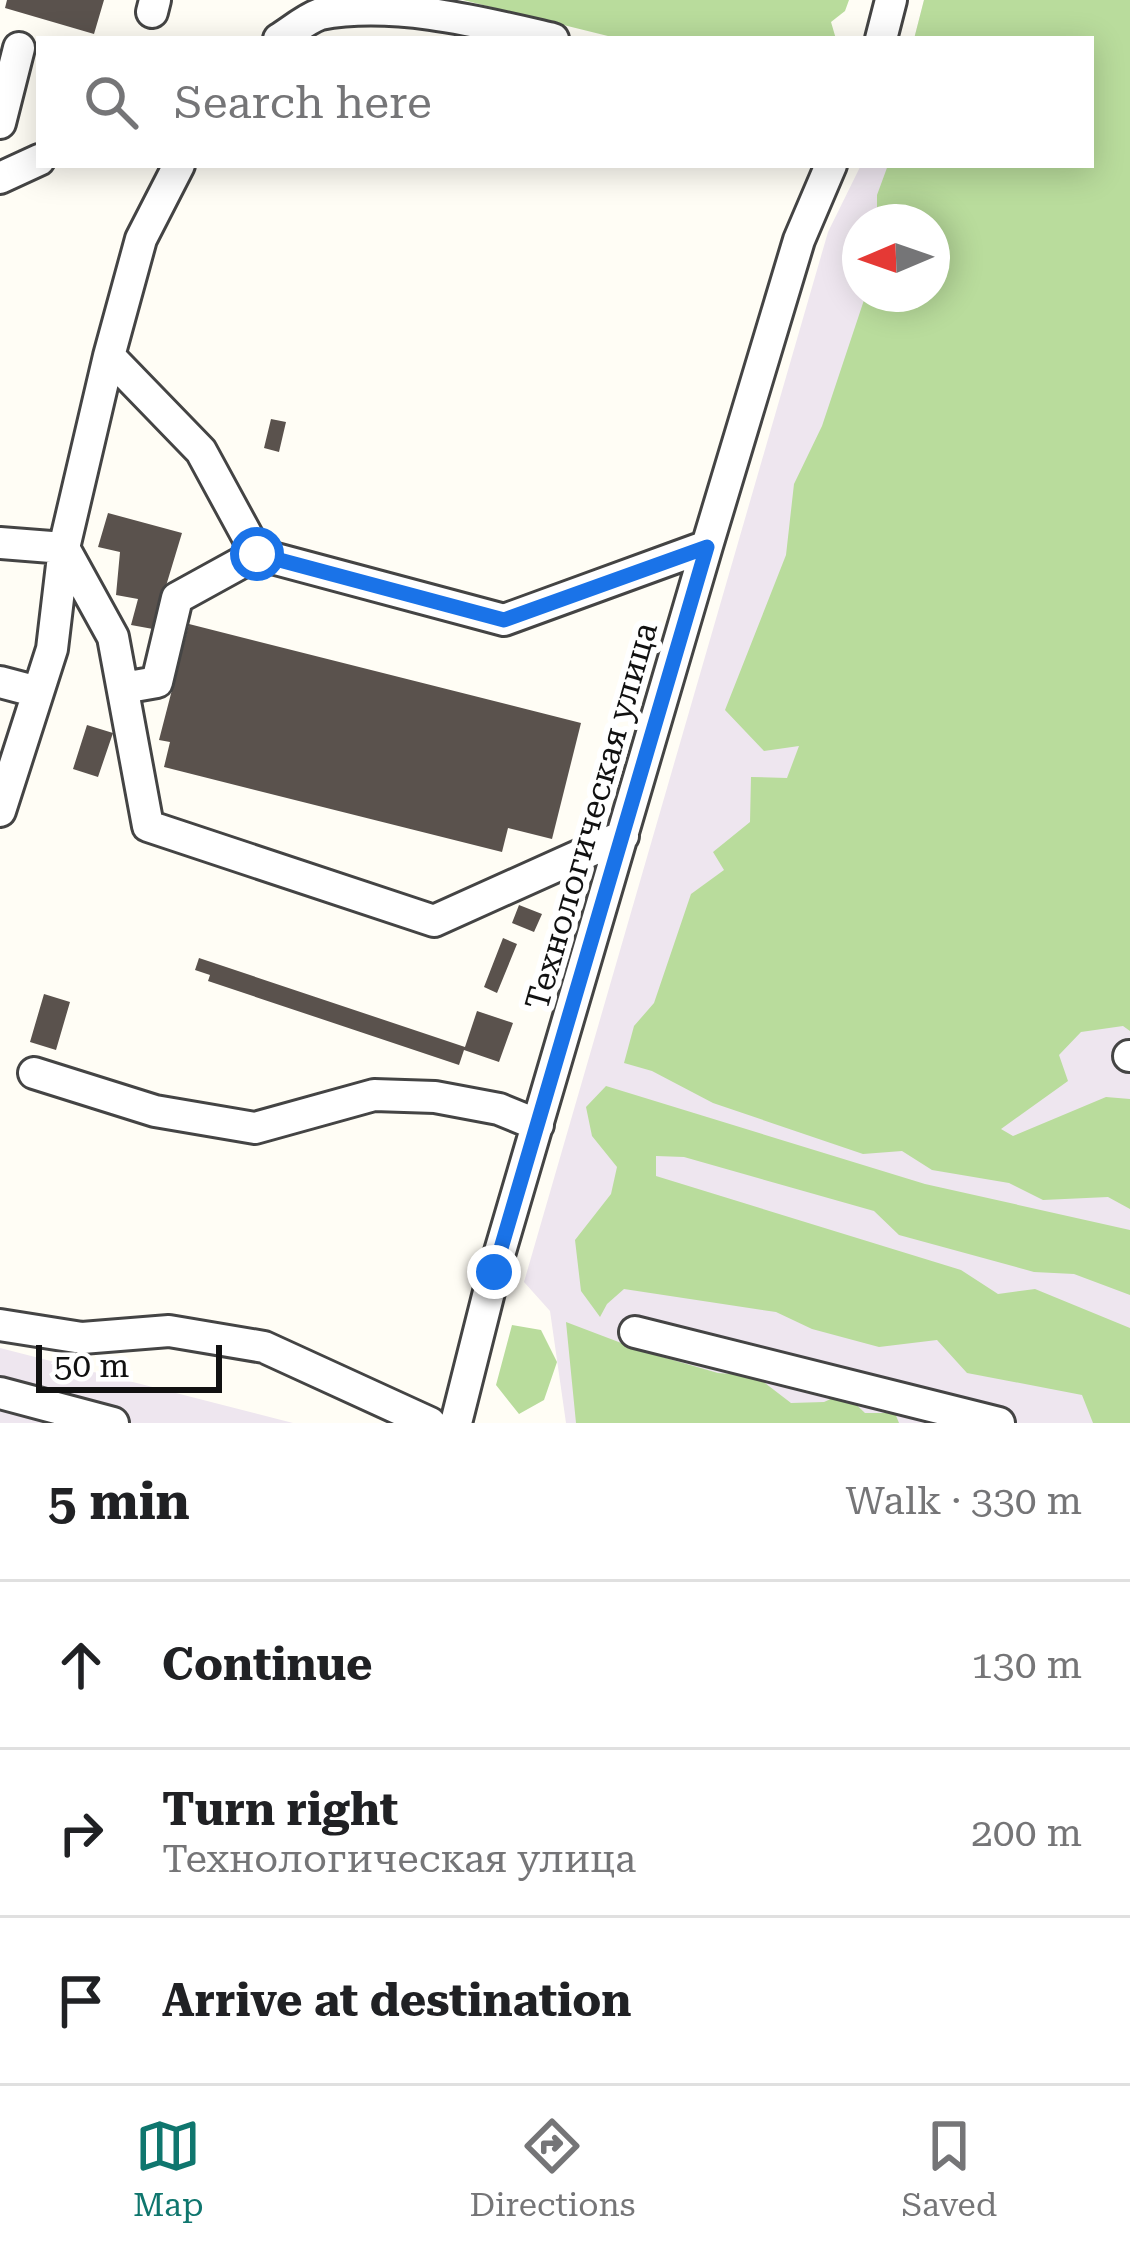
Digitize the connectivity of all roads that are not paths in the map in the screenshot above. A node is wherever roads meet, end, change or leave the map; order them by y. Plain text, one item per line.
1 (891, 0) edge
2 (284, 36) edge
3 (540, 36) edge
4 (882, 36) edge
5 (19, 48) dead end
6 (0, 123) edge
7 (36, 161) edge
8 (177, 168) edge
9 (830, 168) edge
10 (0, 178) edge
11 (109, 356) junction
12 (0, 543) edge
13 (707, 547) junction
14 (64, 548) junction
15 (257, 554) junction
16 (0, 682) edge
17 (122, 688) junction
18 (38, 692) junction
19 (0, 811) edge
20 (623, 836) junction
21 (34, 1073) dead end
22 (538, 1124) junction
23 (0, 1325) edge
24 (635, 1332) dead end
25 (0, 1393) edge
26 (113, 1423) edge
27 (430, 1423) edge
28 (456, 1423) edge
29 (999, 1423) edge

1 - 4 street
2 - 3 street
5 - 6 street
7 - 10 street
8 - 11 street
9 - 13 street, Технологическая улица
11 - 14 street
11 - 15 street
12 - 14 street
13 - 15 street
13 - 20 street, Технологическая улица
14 - 17 street
14 - 18 street
15 - 17 street
16 - 18 street
17 - 20 street
18 - 19 street
20 - 22 street, Технологическая улица
21 - 22 street
22 - 28 street, Технологическая улица
23 - 27 street
24 - 29 street
25 - 26 street

